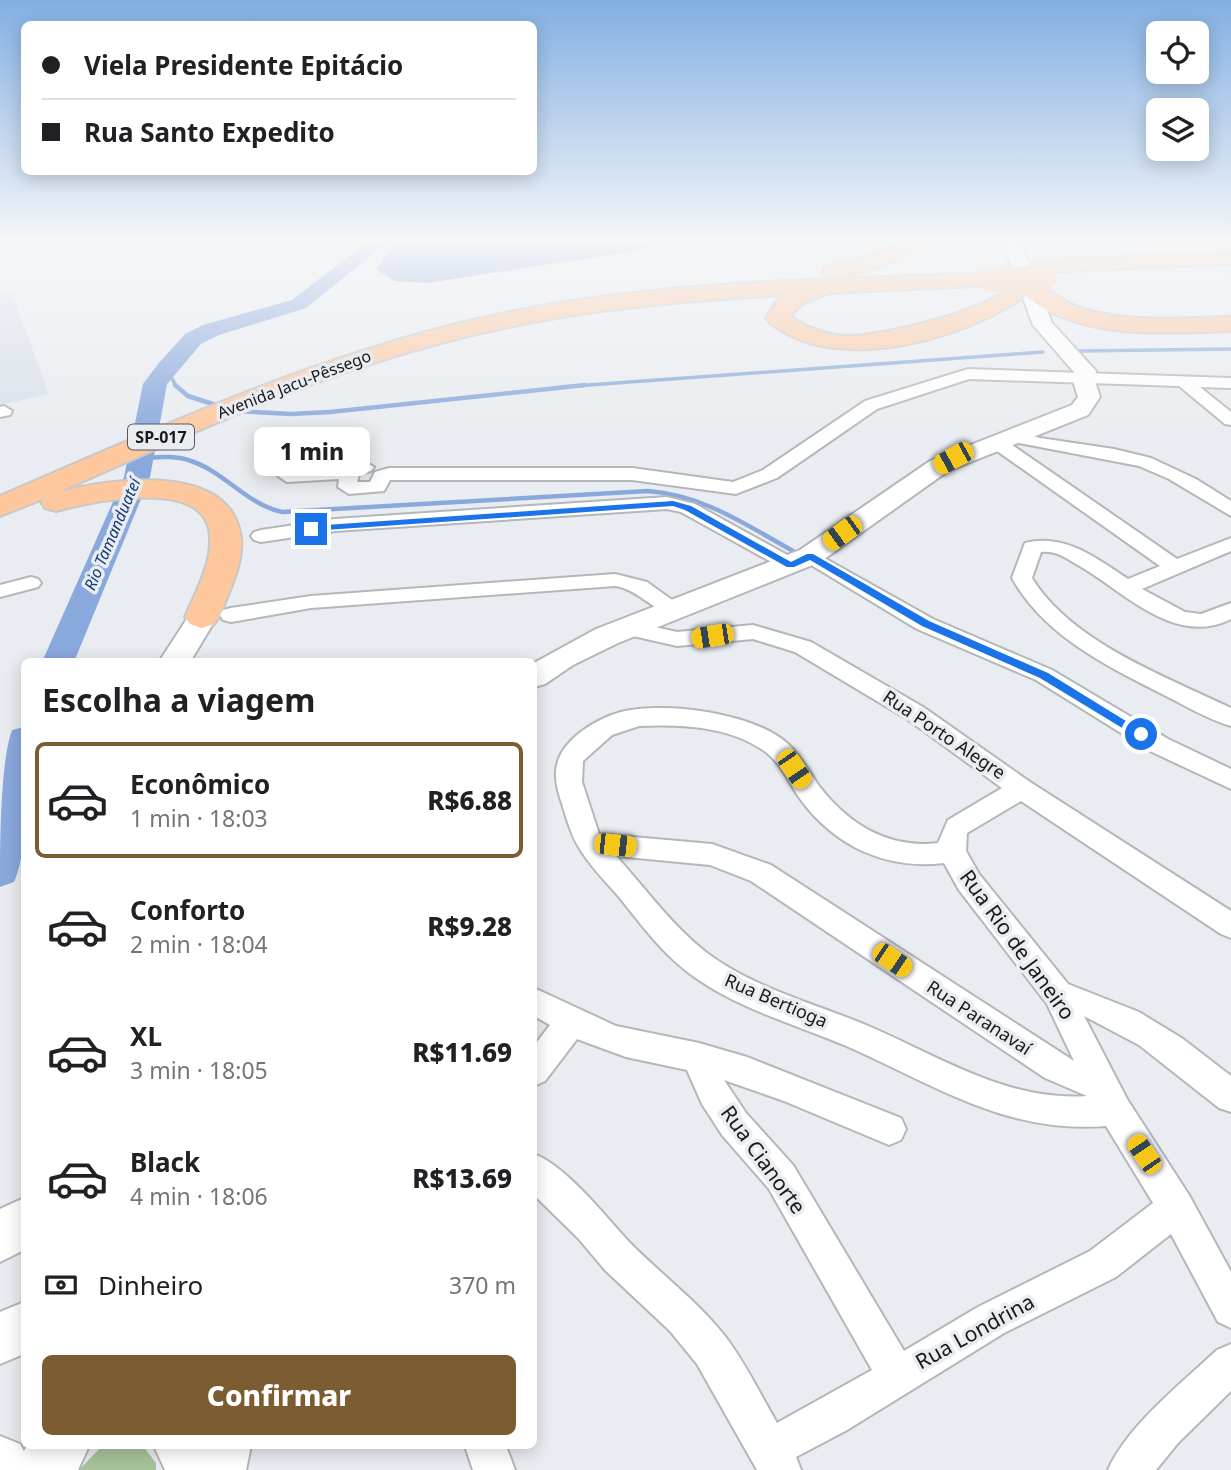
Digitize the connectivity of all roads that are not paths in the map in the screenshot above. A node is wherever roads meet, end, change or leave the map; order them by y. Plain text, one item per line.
1 (517, 309) edge
2 (565, 309) edge
3 (782, 309) edge
4 (993, 309) edge
5 (1034, 309) edge
6 (1061, 309) edge
7 (967, 318) junction
8 (1035, 322) junction
9 (1231, 324) edge
10 (323, 365) junction
11 (1184, 382) junction
12 (1231, 383) edge
13 (1086, 385) junction
14 (1231, 419) edge
15 (1005, 439) junction
16 (287, 476) dead end
17 (596, 487) junction
18 (0, 490) edge
19 (0, 507) edge
20 (1231, 510) edge
21 (0, 518) edge
22 (261, 536) dead end
23 (1231, 544) edge
24 (800, 561) junction
25 (1173, 566) junction
26 (31, 583) dead end
27 (1125, 588) junction
28 (0, 591) edge
29 (675, 610) junction
30 (1222, 615) edge
31 (216, 616) junction
32 (628, 628) junction
33 (1231, 635) edge
34 (178, 658) edge
35 (537, 675) edge
36 (1231, 718) edge
37 (1231, 780) edge
38 (1021, 789) junction
39 (590, 843) junction
40 (952, 852) junction
41 (1231, 926) edge
42 (1058, 995) junction
43 (537, 1003) edge
44 (572, 1021) junction
45 (698, 1058) junction
46 (537, 1067) edge
47 (1231, 1097) edge
48 (1108, 1098) junction
49 (889, 1129) dead end
50 (537, 1174) edge
51 (1176, 1208) junction
52 (21, 1224) edge
53 (0, 1237) edge
54 (1231, 1309) edge
55 (21, 1329) edge
56 (0, 1338) edge
57 (0, 1351) edge
58 (21, 1354) edge
59 (1231, 1364) edge
60 (897, 1376) junction
61 (59, 1449) edge
62 (184, 1449) edge
63 (222, 1449) edge
64 (774, 1460) edge
65 (0, 1464) edge
66 (3, 1470) edge
67 (44, 1470) edge
68 (195, 1470) edge
69 (218, 1470) edge
70 (1129, 1470) edge

1 - 10 highway, Avenida Jacu-Pêssego / SP-017
2 - 10 highway, Avenida Jacu-Pêssego / SP-017
3 - 7 highway
4 - 7 highway
5 - 8 main road
6 - 9 highway
7 - 8 highway
8 - 13 main road
10 - 18 highway, Avenida Jacu-Pêssego / SP-017
10 - 19 highway, Avenida Jacu-Pêssego / SP-017
11 - 12 street
11 - 13 street
11 - 14 street
13 - 15 main road
13 - 17 street
15 - 20 street
15 - 24 main road
15 - 25 street
16 - 17 street
17 - 22 street
17 - 24 street
21 - 31 highway
23 - 25 street
24 - 29 main road
24 - 37 street
25 - 27 street
26 - 28 street
27 - 30 street
27 - 36 street
29 - 31 street
29 - 32 main road
30 - 33 street
31 - 34 main road
32 - 35 main road
32 - 38 street, Rua Porto Alegre
38 - 40 street, Rua Rio de Janeiro
38 - 41 street, Rua Porto Alegre
39 - 40 street, Rua Bertioga
39 - 48 street, Rua Paranavaí
39 - 48 street, Rua Bertioga
40 - 42 street, Rua Rio de Janeiro
42 - 47 street
42 - 48 street, Rua Rio de Janeiro
43 - 44 street
44 - 45 street
44 - 46 street
45 - 49 street
45 - 60 street, Rua Cianorte
48 - 51 street, Rua Rio de Janeiro
50 - 64 street
51 - 54 street, Rua Rio de Janeiro
51 - 60 street, Rua Londrina
52 - 53 main road
55 - 56 main road
57 - 58 main road
59 - 70 street
60 - 64 street, Rua Londrina
61 - 67 main road
62 - 68 main road
63 - 69 main road
65 - 66 main road

